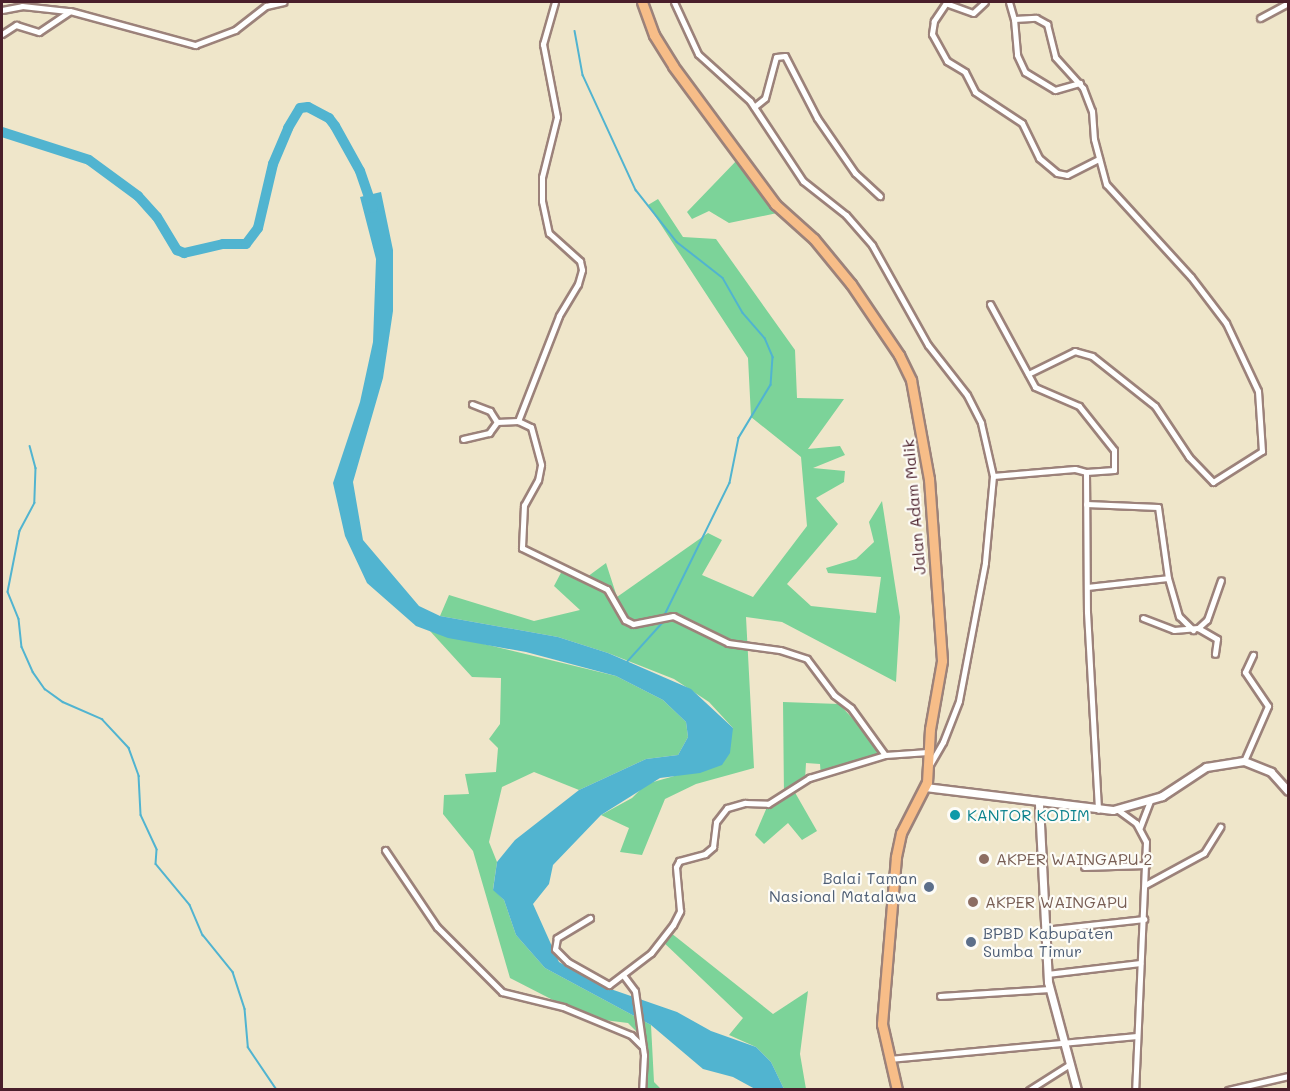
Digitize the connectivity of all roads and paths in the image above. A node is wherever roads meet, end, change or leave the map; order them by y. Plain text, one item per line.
1 (284, 2) edge
2 (555, 2) edge
3 (642, 2) edge
4 (674, 2) edge
5 (985, 2) edge
6 (1009, 2) edge
7 (1288, 3) edge
8 (2, 10) edge
9 (68, 11) junction
10 (1260, 18) dead end
11 (1014, 20) junction
12 (2, 34) edge
13 (1080, 83) junction
14 (754, 107) junction
15 (1099, 159) junction
16 (879, 196) dead end
17 (990, 304) dead end
18 (1028, 374) junction
19 (472, 404) dead end
20 (518, 421) junction
21 (497, 422) junction
22 (463, 439) dead end
23 (1086, 472) junction
24 (993, 476) junction
25 (1086, 504) junction
26 (1168, 578) junction
27 (1221, 580) dead end
28 (1087, 586) junction
29 (1179, 615) junction
30 (1143, 618) dead end
31 (1196, 629) junction
32 (1174, 630) junction
33 (1215, 654) dead end
34 (1253, 655) dead end
35 (928, 752) junction
36 (885, 755) junction
37 (1244, 761) junction
38 (928, 767) junction
39 (925, 787) junction
40 (1288, 791) edge
41 (1150, 801) junction
42 (1039, 804) junction
43 (1098, 810) junction
44 (1118, 810) junction
45 (1140, 827) junction
46 (1220, 827) dead end
47 (385, 850) dead end
48 (1146, 865) junction
49 (1084, 867) dead end
50 (1146, 885) junction
51 (590, 918) dead end
52 (1144, 919) junction
53 (1044, 930) junction
54 (1140, 963) junction
55 (1047, 974) junction
56 (623, 975) junction
57 (1050, 989) junction
58 (940, 996) dead end
59 (1137, 1036) junction
60 (1063, 1044) junction
61 (642, 1046) junction
62 (889, 1059) junction
63 (1070, 1064) junction
64 (1288, 1076) edge
65 (1256, 1086) edge
66 (642, 1089) edge
67 (897, 1089) edge
68 (1029, 1089) edge
69 (1077, 1089) edge
70 (1135, 1089) edge
71 (1228, 1089) edge

1 - 9 street
2 - 20 street
3 - 35 highway, Jalan Adam Malik
4 - 14 street
5 - 15 street
6 - 11 street
7 - 10 street
8 - 9 street
9 - 12 street
11 - 13 street
11 - 13 street
13 - 15 street
14 - 16 street
14 - 24 street
15 - 18 street
17 - 18 street
18 - 23 street
19 - 21 street
20 - 21 street
20 - 36 street
21 - 22 street
23 - 24 street
23 - 25 street
24 - 38 street
25 - 26 street
25 - 28 street
26 - 28 street
26 - 29 street
27 - 31 street
28 - 43 street
29 - 31 street
29 - 32 street
30 - 32 street
31 - 32 street
31 - 33 street
34 - 37 street
35 - 36 street
35 - 38 highway, Jalan Adam Malik
36 - 56 street
37 - 40 street
37 - 41 street
38 - 39 highway, Jalan Adam Malik
39 - 42 street
39 - 62 highway, Jalan Adam Malik
41 - 44 street
41 - 45 street
42 - 43 street
42 - 53 street
43 - 44 street
44 - 45 street
45 - 48 street
46 - 50 street
47 - 61 street
48 - 49 street
48 - 50 street
50 - 52 street
51 - 56 street
52 - 53 street
52 - 54 street
53 - 55 street
54 - 55 street
54 - 59 street
55 - 57 street
56 - 61 street
57 - 58 street
57 - 60 street
59 - 60 street
59 - 70 street
60 - 62 street
60 - 63 street
61 - 66 street
62 - 67 highway, Jalan Adam Malik
63 - 68 street
63 - 69 street
64 - 65 street
65 - 71 street

